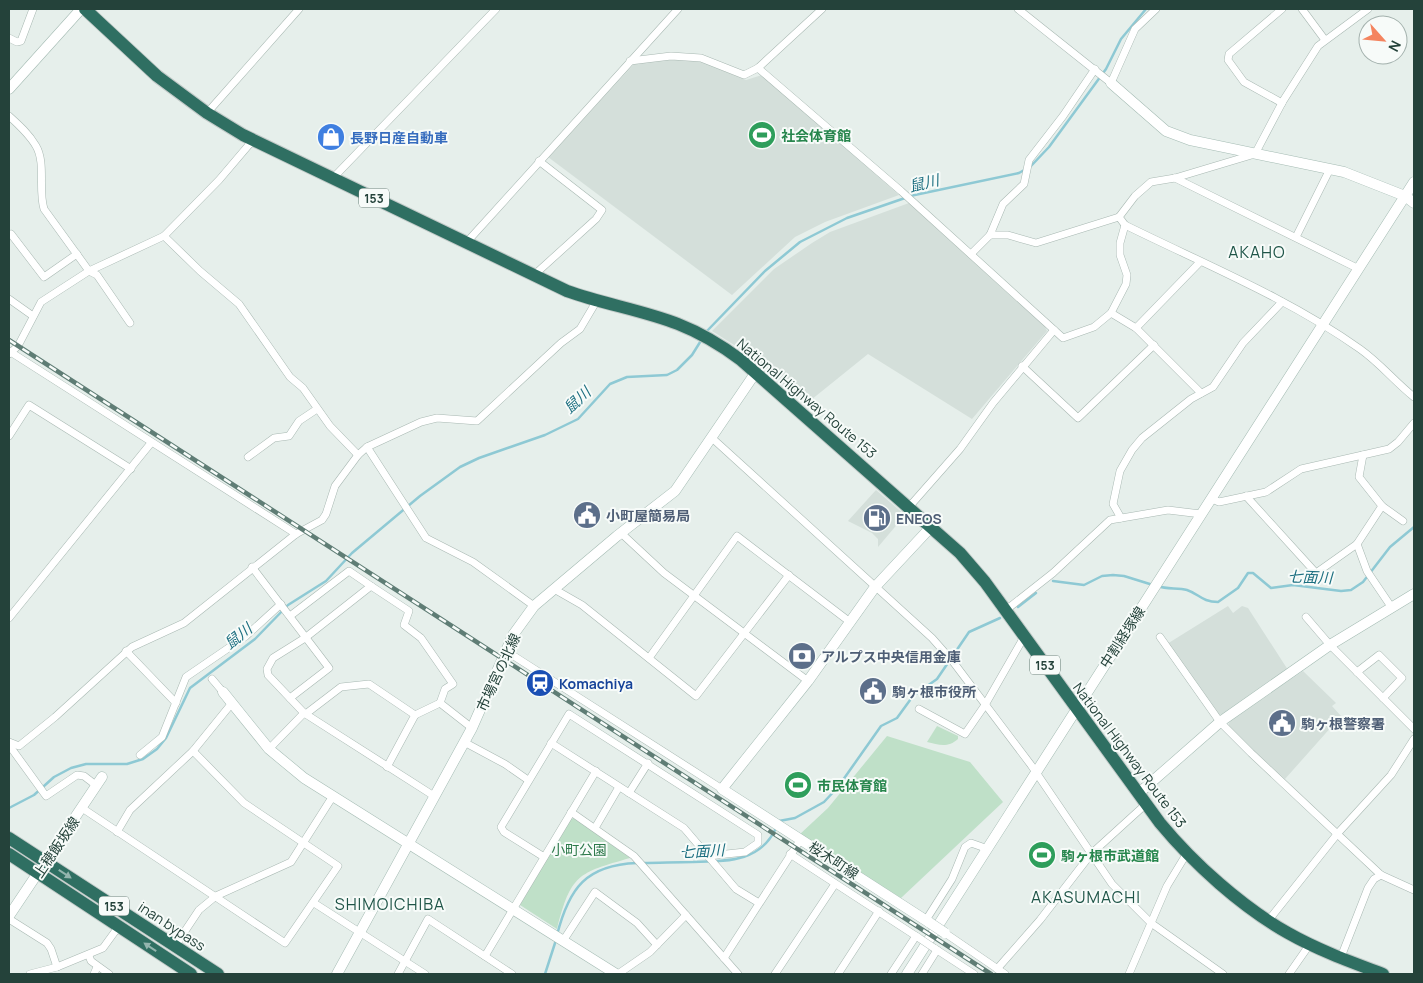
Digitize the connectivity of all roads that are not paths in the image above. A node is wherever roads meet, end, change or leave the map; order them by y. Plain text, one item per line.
1 (33, 9) edge
2 (81, 9) edge
3 (85, 9) edge
4 (299, 9) edge
5 (496, 9) edge
6 (678, 9) edge
7 (822, 9) edge
8 (1018, 9) edge
9 (1156, 9) edge
10 (1282, 9) edge
11 (1302, 9) edge
12 (1368, 9) edge
13 (9, 38) edge
14 (1325, 40) junction
15 (630, 61) junction
16 (758, 68) junction
17 (1097, 70) junction
18 (1108, 80) junction
19 (9, 89) edge
20 (1282, 103) junction
21 (207, 113) junction
22 (9, 116) edge
23 (254, 140) junction
24 (1255, 154) junction
25 (539, 161) junction
26 (1330, 169) junction
27 (333, 178) junction
28 (1174, 178) junction
29 (1414, 182) edge
30 (1405, 196) junction
31 (1414, 203) edge
32 (1119, 217) junction
33 (1125, 226) junction
34 (11, 234) dead end
35 (990, 235) junction
36 (164, 236) junction
37 (1296, 237) junction
38 (466, 243) junction
39 (76, 254) junction
40 (971, 254) junction
41 (1200, 262) junction
42 (1359, 269) junction
43 (89, 271) junction
44 (533, 276) junction
45 (9, 299) edge
46 (596, 302) junction
47 (1282, 302) junction
48 (1111, 313) junction
49 (33, 316) junction
50 (130, 323) dead end
51 (1322, 324) junction
52 (1136, 328) junction
53 (1054, 330) junction
54 (1154, 345) junction
55 (10, 353) edge
56 (1022, 366) junction
57 (756, 372) junction
58 (1201, 393) junction
59 (1414, 397) edge
60 (317, 409) junction
61 (1414, 423) edge
62 (1409, 430) junction
63 (9, 436) edge
64 (1414, 436) edge
65 (712, 438) junction
66 (151, 443) junction
67 (367, 447) junction
68 (358, 454) junction
69 (1363, 455) junction
70 (248, 457) dead end
71 (131, 468) junction
72 (1246, 496) junction
73 (1212, 499) junction
74 (1382, 506) junction
75 (909, 507) junction
76 (1201, 514) junction
77 (1121, 518) junction
78 (1403, 521) dead end
79 (931, 527) junction
80 (621, 533) junction
81 (296, 534) junction
82 (1357, 544) junction
83 (252, 567) junction
84 (789, 575) junction
85 (371, 586) junction
86 (875, 587) junction
87 (554, 589) junction
88 (1414, 594) edge
89 (694, 596) junction
90 (281, 604) junction
91 (534, 606) junction
92 (1392, 608) junction
93 (1006, 610) junction
94 (289, 614) junction
95 (1306, 616) dead end
96 (9, 618) edge
97 (850, 622) junction
98 (744, 633) junction
99 (1024, 636) junction
100 (1160, 637) dead end
101 (305, 638) junction
102 (1330, 645) junction
103 (506, 651) junction
104 (126, 652) junction
105 (649, 658) junction
106 (1357, 672) junction
107 (212, 679) dead end
108 (808, 682) junction
109 (223, 692) joint
110 (290, 698) junction
111 (1383, 698) junction
112 (176, 703) junction
113 (232, 703) junction
114 (440, 703) junction
115 (985, 705) junction
116 (919, 709) dead end
117 (1077, 709) junction
118 (306, 713) junction
119 (415, 714) junction
120 (1220, 722) junction
121 (472, 728) junction
122 (1414, 729) edge
123 (1414, 739) edge
124 (464, 742) junction
125 (551, 742) junction
126 (9, 743) edge
127 (269, 749) junction
128 (193, 751) junction
129 (140, 755) dead end
130 (648, 763) junction
131 (387, 767) junction
132 (596, 771) junction
133 (1037, 774) junction
134 (528, 780) junction
135 (100, 782) joint
136 (619, 787) junction
137 (722, 789) junction
138 (629, 793) junction
139 (1139, 793) junction
140 (332, 796) junction
141 (434, 796) junction
142 (1146, 804) junction
143 (82, 808) junction
144 (571, 812) junction
145 (595, 828) junction
146 (117, 832) junction
147 (1338, 833) junction
148 (9, 838) edge
149 (801, 839) junction
150 (302, 843) junction
151 (409, 843) junction
152 (988, 849) junction
153 (9, 854) edge
154 (790, 854) junction
155 (1091, 854) junction
156 (1187, 854) junction
157 (544, 857) junction
158 (708, 857) junction
159 (42, 867) junction
160 (1381, 874) junction
161 (835, 884) junction
162 (1414, 890) edge
163 (216, 896) junction
164 (314, 903) junction
165 (759, 903) junction
166 (513, 909) junction
167 (879, 911) junction
168 (686, 915) junction
169 (9, 917) edge
170 (1268, 921) junction
171 (928, 922) junction
172 (1151, 923) junction
173 (119, 926) junction
174 (360, 933) junction
175 (945, 933) joint
176 (917, 937) junction
177 (559, 938) junction
178 (1310, 944) junction
179 (657, 945) junction
180 (175, 946) junction
181 (936, 949) junction
182 (88, 956) junction
183 (485, 956) junction
184 (1340, 957) junction
185 (724, 958) junction
186 (405, 962) junction
187 (57, 967) junction
188 (97, 967) junction
189 (996, 969) junction
190 (30, 974) edge
191 (94, 974) edge
192 (109, 974) edge
193 (190, 974) edge
194 (218, 974) edge
195 (337, 974) edge
196 (398, 974) edge
197 (425, 974) edge
198 (512, 974) edge
199 (617, 974) edge
200 (738, 974) edge
201 (775, 974) edge
202 (838, 974) edge
203 (891, 974) edge
204 (907, 974) edge
205 (922, 974) edge
206 (974, 974) edge
207 (1004, 974) edge
208 (1129, 974) edge
209 (1223, 974) edge
210 (1289, 974) edge
211 (1384, 974) edge

1 - 13 street
2 - 19 street
3 - 21 highway, National Highway Route 153 / 153
4 - 21 street
5 - 27 street
6 - 15 street
7 - 16 street
8 - 17 street
9 - 18 street
10 - 20 street
11 - 14 street
12 - 14 street
14 - 20 street
15 - 16 street
15 - 25 street
16 - 40 street
17 - 18 street
17 - 35 street
18 - 24 street
20 - 24 street
21 - 23 highway, National Highway Route 153 / 153
22 - 39 street
23 - 27 highway, National Highway Route 153 / 153
23 - 36 street
24 - 26 street
24 - 28 street
25 - 38 street
25 - 44 street
26 - 30 street
26 - 37 street
27 - 38 highway, National Highway Route 153 / 153
28 - 32 street
28 - 37 street
29 - 30 street, 中割経塚線
30 - 31 street
30 - 42 street, 中割経塚線
32 - 33 street
32 - 35 street
33 - 41 street
33 - 48 street
34 - 39 street
35 - 40 street
36 - 43 street
36 - 60 street
37 - 42 street
38 - 44 highway, National Highway Route 153 / 153
39 - 43 street
40 - 53 street
41 - 47 street
41 - 52 street
42 - 51 street, 中割経塚線
43 - 49 street
43 - 50 street
44 - 46 highway, National Highway Route 153 / 153
45 - 49 street
46 - 57 highway, National Highway Route 153 / 153
46 - 67 street
47 - 51 street
47 - 58 street
48 - 52 street
48 - 53 street
49 - 55 street
51 - 59 street
51 - 73 street, 中割経塚線
52 - 54 street
53 - 56 street
54 - 56 street
54 - 58 street
55 - 66 street
56 - 75 street
57 - 65 street, 市場宮の北線
57 - 75 highway, National Highway Route 153 / 153
58 - 77 street
60 - 68 street
60 - 70 street
61 - 62 street
62 - 64 street
62 - 69 street
63 - 71 street
65 - 80 street, 市場宮の北線
65 - 86 street
66 - 71 street
66 - 81 street
67 - 68 street
67 - 91 street
68 - 81 street
69 - 72 street
69 - 74 street
71 - 96 street
72 - 73 street
72 - 82 street
73 - 76 street, 中割経塚線
74 - 78 street
74 - 82 street
75 - 79 highway, National Highway Route 153 / 153
76 - 77 street
76 - 117 street, 中割経塚線
77 - 93 street
79 - 86 street
79 - 93 highway, National Highway Route 153 / 153
80 - 87 street, 市場宮の北線
80 - 89 street
81 - 83 street
82 - 92 street
83 - 90 street
83 - 104 street
84 - 89 street
84 - 97 street
84 - 98 street
85 - 94 street
85 - 101 street
85 - 114 street
86 - 97 street
86 - 115 street
87 - 91 street, 市場宮の北線
87 - 105 street
88 - 92 street
89 - 98 street
89 - 105 street
90 - 94 street
90 - 112 street
91 - 103 street, 市場宮の北線
92 - 102 street
93 - 99 highway, National Highway Route 153 / 153
94 - 101 street
95 - 102 street
97 - 108 street
98 - 105 street
98 - 108 street
99 - 115 street
99 - 117 highway, National Highway Route 153 / 153
100 - 120 street
101 - 110 street
101 - 110 street
102 - 106 street
102 - 120 street
103 - 121 street, 市場宮の北線
103 - 137 street
104 - 112 street
104 - 126 street
106 - 111 street
106 - 111 street
107 - 109 street
108 - 137 street
109 - 113 street
110 - 118 street
111 - 122 street
112 - 129 street
113 - 127 street
113 - 128 street
114 - 119 street
114 - 121 street
115 - 116 street
115 - 133 street
117 - 133 street, 中割経塚線
117 - 139 highway, National Highway Route 153 / 153
118 - 119 street
118 - 127 street
118 - 131 street
119 - 131 street
120 - 139 street
120 - 147 street
121 - 124 street, 市場宮の北線
123 - 147 street
124 - 134 street
124 - 141 street, 市場宮の北線
125 - 130 street
125 - 132 street
125 - 134 street
126 - 135 street
127 - 140 street
128 - 146 street
128 - 150 street
130 - 138 street
130 - 158 street
131 - 141 street
132 - 136 street
132 - 144 street
133 - 152 street, 中割経塚線
133 - 155 street
134 - 157 street
135 - 143 street, 上穂飯坂線
136 - 138 street
136 - 145 street
137 - 149 street, 桜木町線
138 - 158 street
139 - 142 highway, National Highway Route 153 / 153
140 - 150 street
140 - 151 street
141 - 151 street, 市場宮の北線
142 - 155 street
142 - 156 highway, National Highway Route 153 / 153
143 - 146 street
143 - 159 street, 上穂飯坂線
144 - 145 street
144 - 157 street
145 - 168 street
146 - 163 street
147 - 160 street
147 - 170 street
148 - 159 highway, inan bypass / 153
149 - 154 street
149 - 171 street, 桜木町線
150 - 163 street
150 - 164 street
151 - 166 street
151 - 174 street, 市場宮の北線
152 - 171 street
152 - 204 street, 中割経塚線
153 - 159 highway, inan bypass / 153
154 - 161 street
154 - 165 street
155 - 172 street
155 - 189 street
156 - 170 highway, National Highway Route 153 / 153
156 - 172 street
157 - 166 street
158 - 165 street
159 - 169 street, 上穂飯坂線
159 - 173 highway, inan bypass / 153
159 -> 180 highway, inan bypass / 153
160 - 162 street
160 - 184 street
161 - 167 street
161 - 201 street
163 - 164 street
163 - 180 street
164 - 174 street
165 - 185 street
166 - 177 street
166 - 183 street
167 - 176 street
167 - 202 street
168 - 179 street
168 - 185 street
169 - 187 street
170 - 178 highway, National Highway Route 153 / 153
171 - 175 street, 桜木町線, bridge
172 - 208 street
172 - 209 street
173 - 182 street
193 -> 173 highway, inan bypass / 153
174 - 186 street
174 - 195 street, 市場宮の北線
175 - 189 street
176 - 181 street, bridge
176 - 203 street
177 - 179 street
177 - 199 street
178 - 184 highway, National Highway Route 153 / 153
178 - 210 street
179 - 199 street
180 - 194 highway, inan bypass / 153
181 - 205 street
181 - 206 street
182 - 187 street
182 - 188 street
183 - 186 street
183 - 198 street
184 - 211 highway, National Highway Route 153 / 153
185 - 200 street
186 - 196 street
186 - 197 street
187 - 190 street
188 - 191 street
188 - 192 street
189 - 207 street

